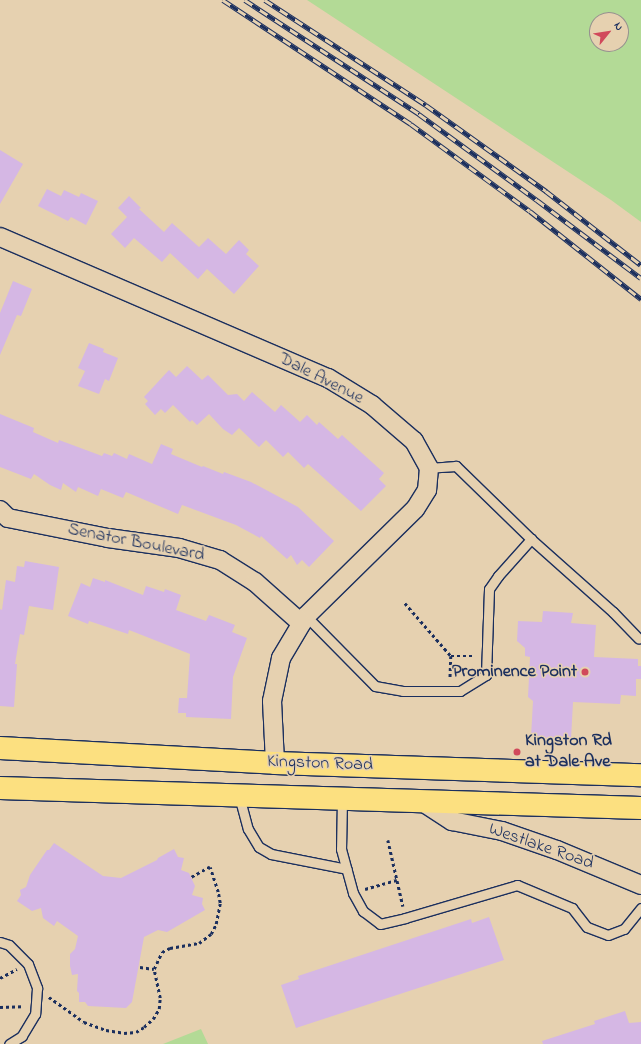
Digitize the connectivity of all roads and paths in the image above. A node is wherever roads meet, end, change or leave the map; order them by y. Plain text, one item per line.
1 (0, 237) edge
2 (429, 468) junction
3 (3, 519) edge
4 (531, 539) junction
5 (405, 603) dead end
6 (303, 620) junction
7 (639, 638) dead end
8 (451, 656) junction
9 (487, 656) junction
10 (450, 691) junction
11 (0, 748) edge
12 (275, 763) junction
13 (641, 775) edge
14 (0, 788) edge
15 (238, 796) junction
16 (342, 798) junction
17 (421, 801) junction
18 (641, 808) edge
19 (388, 840) dead end
20 (347, 869) junction
21 (192, 877) dead end
22 (397, 880) junction
23 (641, 885) edge
24 (353, 893) junction
25 (641, 908) edge
26 (405, 918) junction
27 (0, 942) edge
28 (140, 967) dead end
29 (154, 969) junction
30 (37, 988) junction
31 (36, 1006) junction
32 (0, 1007) edge
33 (9, 1044) edge

1 - 2 street, Dale Avenue
2 - 4 lane
2 - 6 street
3 - 6 street, Senator Boulevard
4 - 7 lane
4 - 9 lane
5 - 8 path
6 - 10 lane
6 - 12 street
8 - 9 path
8 - 10 path
9 - 10 lane
11 - 12 main road, Kingston Road
12 - 13 main road, Kingston Road
14 - 15 main road, Kingston Road
15 - 16 main road, Kingston Road
15 - 20 lane
16 - 17 main road, Kingston Road
16 - 20 lane
17 - 18 main road, Kingston Road
17 - 23 street, Westlake Road
19 - 22 path
20 - 24 lane
21 - 29 path
22 - 24 path
22 - 26 path
24 - 26 lane
25 - 26 lane
27 - 30 lane
28 - 29 path
29 - 30 path
30 - 31 lane
31 - 32 path
31 - 33 lane

